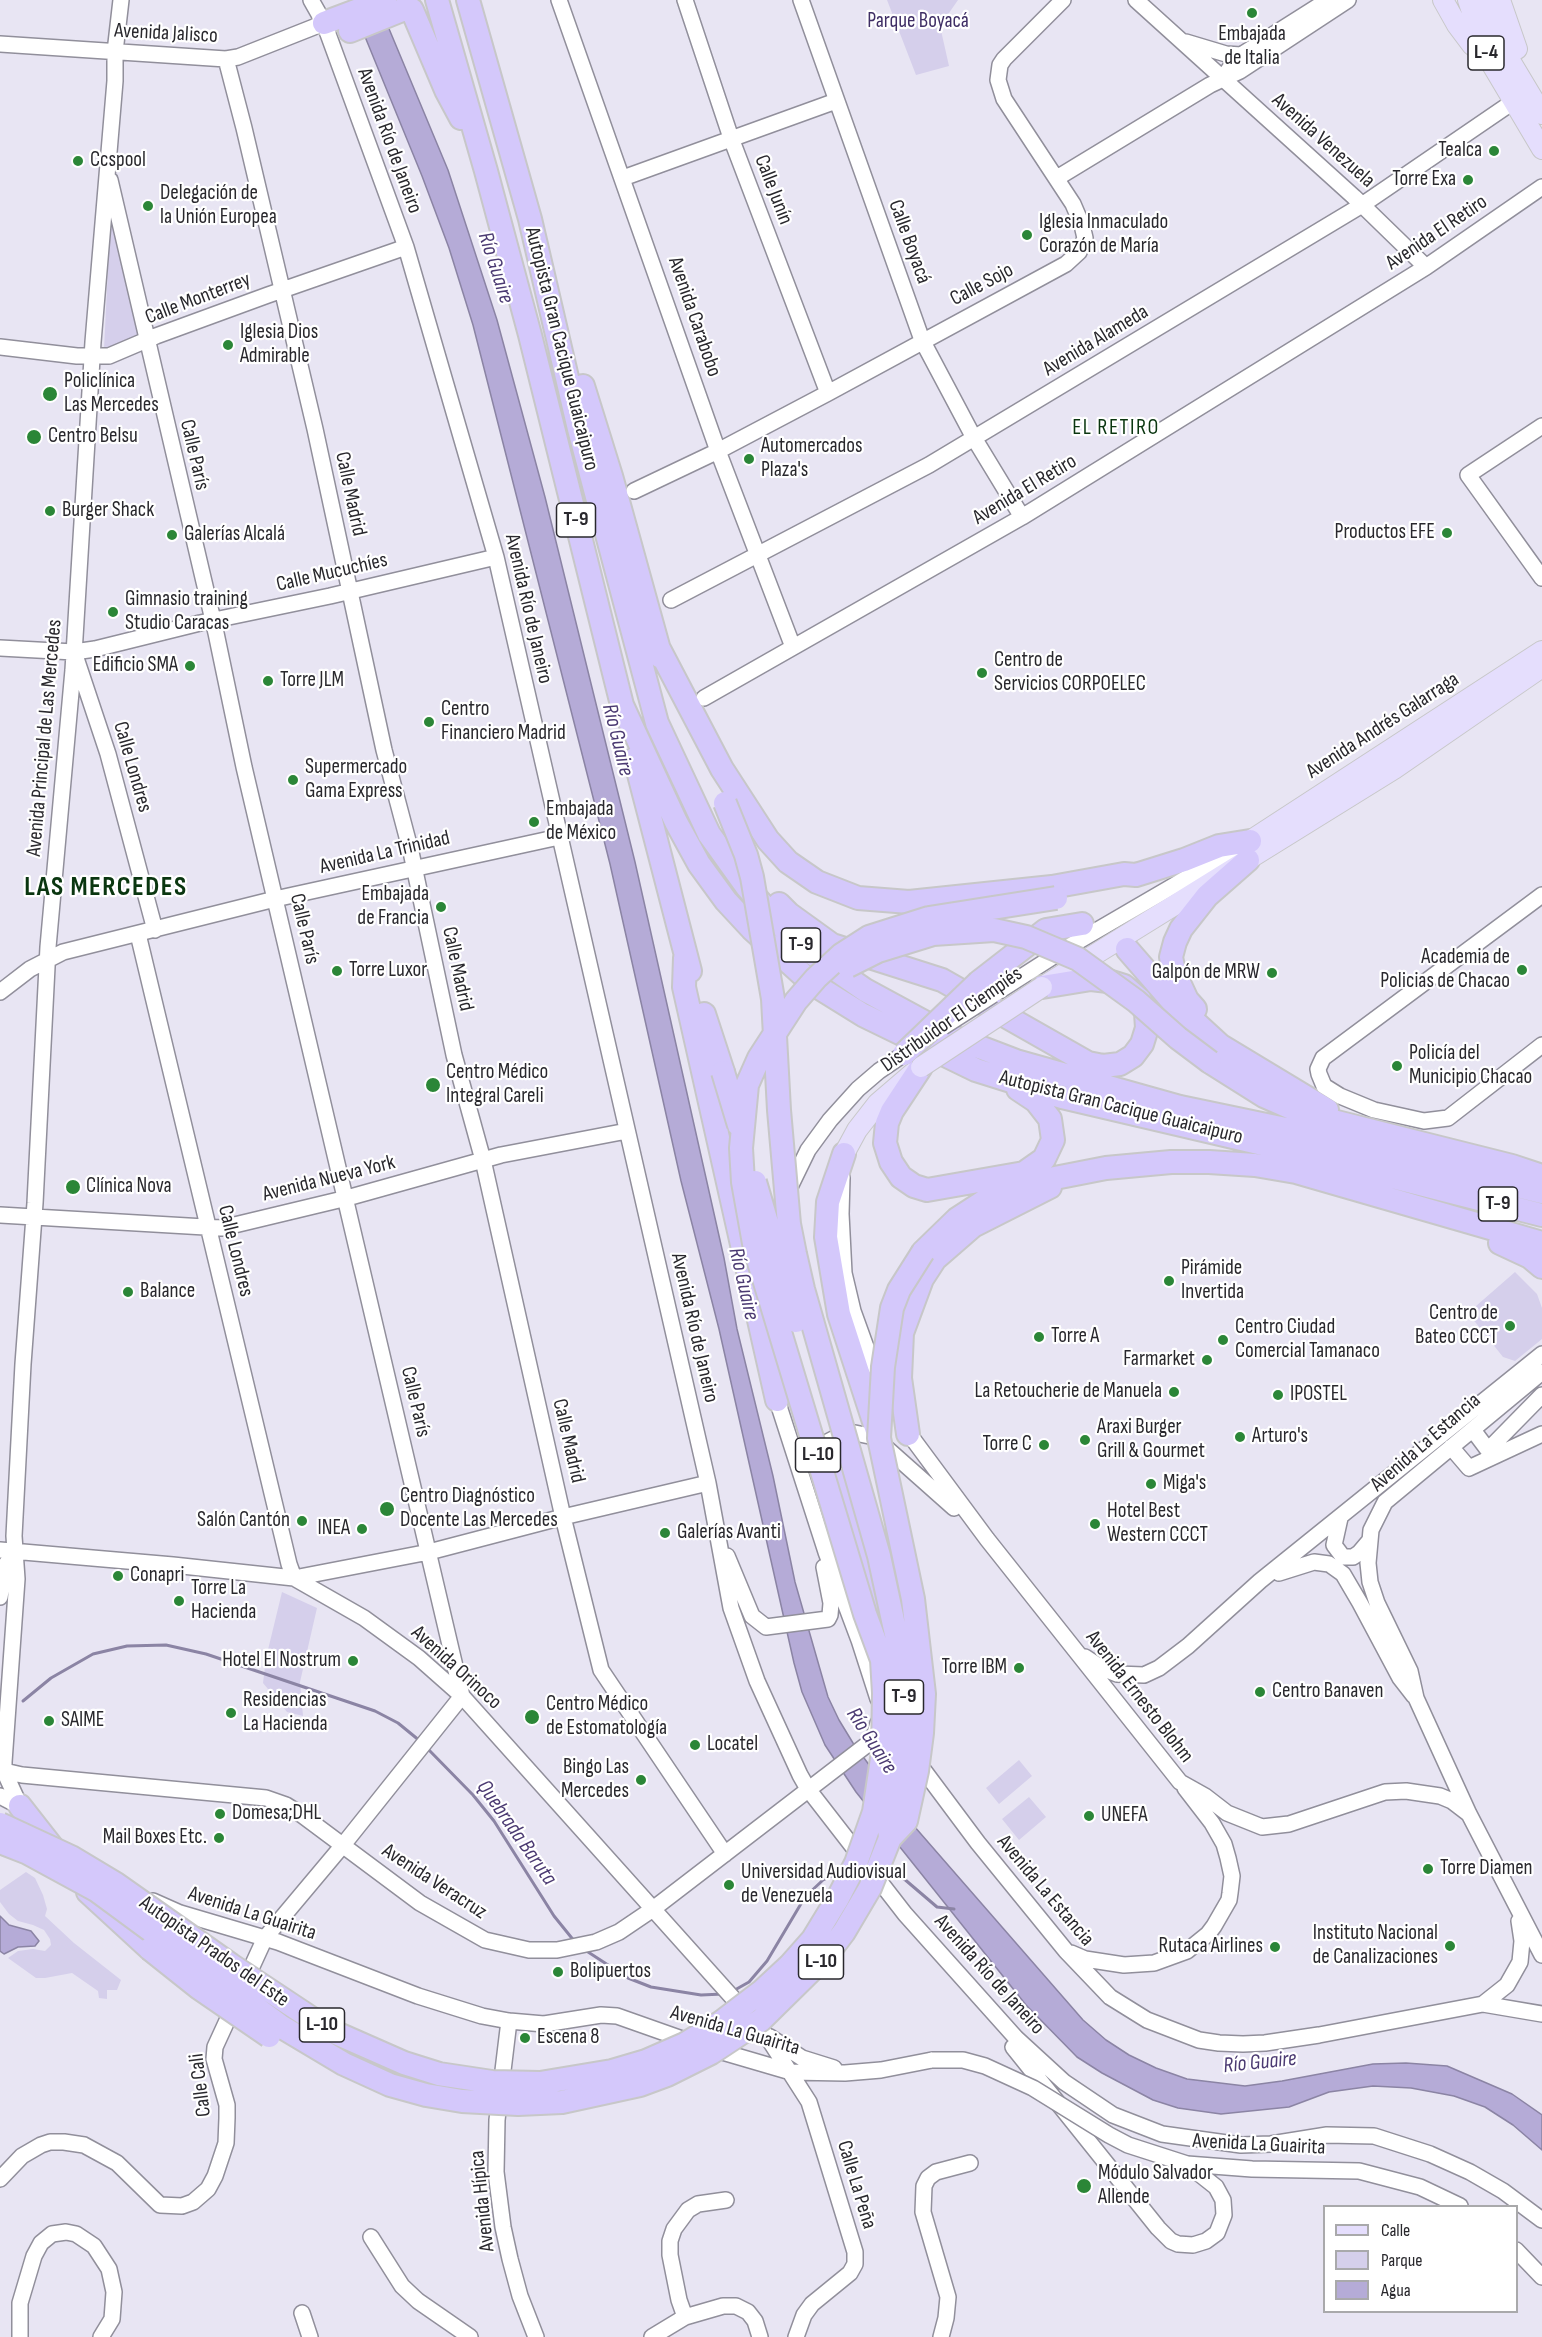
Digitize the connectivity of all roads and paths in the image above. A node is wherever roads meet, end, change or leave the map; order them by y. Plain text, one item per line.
1 (121, 0) edge
2 (311, 0) edge
3 (320, 0) edge
4 (437, 0) edge
5 (468, 0) edge
6 (559, 0) edge
7 (685, 0) edge
8 (801, 0) edge
9 (1063, 0) edge
10 (1137, 0) edge
11 (1328, 0) edge
12 (1348, 0) edge
13 (1443, 0) edge
14 (1468, 0) edge
15 (1484, 0) edge
16 (1500, 0) edge
17 (394, 5) edge
18 (338, 24) junction
19 (1182, 41) junction
20 (0, 44) edge
21 (115, 52) junction
22 (1241, 55) junction
23 (1488, 58) junction
24 (226, 59) junction
25 (343, 76) junction
26 (1222, 79) junction
27 (1520, 97) junction
28 (836, 101) junction
29 (1542, 114) edge
30 (731, 138) junction
31 (1542, 149) edge
32 (106, 170) junction
33 (486, 171) junction
34 (623, 178) junction
35 (1057, 178) junction
36 (1542, 187) edge
37 (1362, 205) junction
38 (530, 219) junction
39 (406, 247) junction
40 (1426, 267) junction
41 (281, 290) junction
42 (147, 340) junction
43 (922, 340) junction
44 (0, 347) edge
45 (93, 357) junction
46 (828, 393) junction
47 (1542, 426) edge
48 (974, 438) junction
49 (718, 451) junction
50 (634, 491) dead end
51 (1022, 517) junction
52 (757, 556) junction
53 (496, 557) junction
54 (1542, 578) edge
55 (349, 591) junction
56 (671, 600) dead end
57 (212, 620) junction
58 (793, 647) junction
59 (0, 648) edge
60 (1542, 651) edge
61 (74, 652) junction
62 (1542, 667) edge
63 (646, 674) junction
64 (1542, 678) edge
65 (1512, 688) junction
66 (704, 698) dead end
67 (622, 705) junction
68 (731, 799) junction
69 (559, 837) junction
70 (1249, 850) junction
71 (414, 867) junction
72 (1136, 875) junction
73 (1542, 895) edge
74 (275, 899) junction
75 (1082, 924) dead end
76 (155, 930) junction
77 (138, 934) junction
78 (1127, 949) dead end
79 (48, 958) junction
80 (685, 958) junction
81 (1042, 987) junction
82 (986, 988) junction
83 (0, 992) edge
84 (1542, 1045) edge
85 (913, 1060) junction
86 (1255, 1066) junction
87 (976, 1070) junction
88 (747, 1085) junction
89 (1347, 1126) junction
90 (627, 1131) junction
91 (844, 1154) junction
92 (483, 1160) junction
93 (1075, 1175) junction
94 (1542, 1176) edge
95 (1542, 1192) edge
96 (1454, 1193) junction
97 (346, 1197) junction
98 (0, 1215) edge
99 (1542, 1215) edge
100 (34, 1216) junction
101 (1455, 1219) junction
102 (210, 1227) junction
103 (1542, 1229) edge
104 (1542, 1244) edge
105 (1542, 1267) edge
106 (1542, 1354) edge
107 (1542, 1372) edge
108 (1542, 1395) edge
109 (777, 1400) junction
110 (1473, 1430) junction
111 (908, 1434) junction
112 (1542, 1434) edge
113 (879, 1438) junction
114 (1452, 1447) junction
115 (708, 1483) junction
116 (563, 1517) junction
117 (1340, 1518) junction
118 (819, 1530) junction
119 (983, 1534) junction
120 (1370, 1540) junction
121 (722, 1547) junction
122 (0, 1550) edge
123 (16, 1551) junction
124 (429, 1552) junction
125 (826, 1552) junction
126 (46, 1555) junction
127 (294, 1578) junction
128 (16, 1579) junction
129 (1260, 1581) junction
130 (0, 1597) edge
131 (1074, 1648) junction
132 (882, 1660) junction
133 (462, 1696) junction
134 (1416, 1698) junction
135 (879, 1702) junction
136 (875, 1745) junction
137 (913, 1756) junction
138 (2, 1771) edge
139 (1180, 1782) junction
140 (808, 1789) junction
141 (0, 1796) edge
142 (10, 1811) edge
143 (1469, 1814) junction
144 (0, 1824) edge
145 (890, 1838) junction
146 (0, 1842) edge
147 (343, 1845) junction
148 (725, 1854) junction
149 (1515, 1904) junction
150 (654, 1909) junction
151 (265, 1938) junction
152 (1066, 1951) junction
153 (1542, 1955) edge
154 (956, 1971) junction
155 (1483, 2004) junction
156 (1542, 2014) edge
157 (509, 2021) junction
158 (766, 2035) junction
159 (791, 2072) junction
160 (854, 2072) junction
161 (390, 2085) junction
162 (970, 2163) dead end
163 (1187, 2164) junction
164 (0, 2180) edge
165 (726, 2200) dead end
166 (1458, 2205) edge
167 (1542, 2220) edge
168 (370, 2237) dead end
169 (1518, 2252) edge
170 (1542, 2277) edge
171 (302, 2313) dead end
172 (685, 2317) junction
173 (20, 2337) edge
174 (101, 2337) edge
175 (310, 2337) edge
176 (470, 2337) edge
177 (536, 2337) edge
178 (652, 2337) edge
179 (760, 2337) edge
180 (796, 2337) edge
181 (941, 2337) edge

1 - 21 street, Avenida Principal de Las Mercedes
2 - 18 street, Avenida Río de Janeiro
3 - 18 street
4 - 33 highway, Autopista Gran Cacique Guaicaipuro / T-9
5 - 38 highway, Autopista Gran Cacique Guaicaipuro / T-9
6 - 34 street, Avenida Carabobo
7 - 30 street, Calle Junín
8 - 28 street, Calle Boyacá
9 - 35 street, Calle Sojo
10 - 19 street, Avenida Venezuela
11 - 22 street
12 - 26 street
13 - 23 main road, L-4
14 - 23 main road, L-4
15 - 27 main road, L-4
16 - 27 main road
17 - 18 highway
17 - 33 highway, T-9
18 - 24 street, Avenida Jalisco
18 - 25 street, Avenida Río de Janeiro
18 - 25 street
19 - 22 street
19 - 26 street, Avenida Venezuela
20 - 21 street, Avenida Jalisco
21 - 24 street, Avenida Jalisco
21 - 32 street, Avenida Principal de Las Mercedes
22 - 26 street
23 - 27 main road, L-4
24 - 41 street, Calle Madrid
25 - 39 street, Avenida Río de Janeiro
26 - 35 street
26 - 37 street, Avenida Venezuela
27 - 29 main road, L-4
27 - 31 main road, L-4
27 - 37 street, Avenida Alameda
28 - 30 street
28 - 43 street, Calle Boyacá
30 - 34 street
30 - 46 street, Calle Junín
32 - 42 street, Calle París
32 - 45 street, Avenida Principal de Las Mercedes
33 - 67 highway, Autopista Gran Cacique Guaicaipuro / T-9
34 - 49 street, Avenida Carabobo
35 - 43 street, Calle Sojo
36 - 40 street, Avenida El Retiro
37 - 40 street, Avenida Venezuela
37 - 48 street, Avenida Alameda
38 - 63 highway, Autopista Gran Cacique Guaicaipuro / T-9
38 - 68 highway
39 - 41 street, Calle Monterrey
39 - 53 street, Avenida Río de Janeiro
40 - 51 street, Avenida El Retiro
41 - 42 street, Calle Monterrey
41 - 55 street, Calle Madrid
42 - 45 street, Calle Monterrey
42 - 57 street, Calle París
43 - 46 street, Calle Sojo
43 - 48 street, Calle Boyacá
44 - 45 street, Calle Monterrey
45 - 61 street, Avenida Principal de Las Mercedes
46 - 49 street, Calle Sojo
47 - 54 street
48 - 51 street, Calle Boyacá
48 - 52 street, Avenida Alameda
49 - 50 street, Calle Sojo
49 - 52 street, Avenida Carabobo
51 - 58 street, Avenida El Retiro
52 - 56 street, Avenida Alameda
52 - 58 street, Avenida Carabobo
53 - 55 street, Calle Mucuchíes
53 - 69 street, Avenida Río de Janeiro
55 - 57 street, Calle Mucuchíes
55 - 71 street, Calle Madrid
57 - 61 street, Calle Mucuchíes
57 - 74 street, Calle París
58 - 66 street, Avenida El Retiro
59 - 61 street, Calle Mucuchíes
60 - 70 main road, Avenida Andrés Galarraga
61 - 76 street, Calle Londres
61 - 79 street, Avenida Principal de Las Mercedes
62 - 65 main road, Avenida Andrés Galarraga
63 - 81 highway
63 - 95 highway, Autopista Gran Cacique Guaicaipuro / T-9
64 - 65 main road
65 - 70 main road, Avenida Andrés Galarraga
67 - 80 highway
67 - 87 highway, Autopista Gran Cacique Guaicaipuro / T-9
68 - 72 highway
68 - 145 highway, T-9, bridge
69 - 71 street, Avenida La Trinidad
69 - 90 street, Avenida Río de Janeiro
70 - 72 highway
70 - 81 main road, Distribuidor El Ciempiés
70 - 82 street, Distribuidor El Ciempiés
70 - 86 highway
71 - 74 street, Avenida La Trinidad
71 - 92 street, Calle Madrid
72 - 88 highway, bridge
73 - 84 street
74 - 76 street, Avenida La Trinidad
74 - 97 street, Calle París
75 - 82 highway
76 - 77 street, Avenida La Trinidad
77 - 79 street, Avenida La Trinidad
77 - 102 street, Calle Londres
78 - 86 highway
79 - 83 street, Avenida La Trinidad
79 - 100 street, Avenida Principal de Las Mercedes
80 - 109 highway
80 - 132 highway, L-10, bridge
81 - 85 main road, Distribuidor El Ciempiés, bridge
82 - 85 highway, bridge
85 - 87 highway
85 - 91 main road, Distribuidor El Ciempiés
85 - 109 street, Distribuidor El Ciempiés
86 - 89 highway
87 - 96 highway, Autopista Gran Cacique Guaicaipuro / T-9
88 - 89 highway, bridge
88 - 132 highway, L-10, bridge
89 - 94 highway
90 - 92 street, Avenida Nueva York
90 - 115 street, Avenida Río de Janeiro
91 - 111 street, Distribuidor El Ciempiés
91 - 113 highway
92 - 97 street, Avenida Nueva York
92 - 116 street, Calle Madrid
93 - 101 highway
93 - 111 highway
93 - 113 highway, bridge
96 - 99 highway, Autopista Gran Cacique Guaicaipuro / T-9
96 - 103 highway
97 - 102 street, Avenida Nueva York
97 - 124 street, Calle París
98 - 100 street, Avenida Nueva York
100 - 102 street, Avenida Nueva York
100 - 123 street, Avenida Principal de Las Mercedes
101 - 104 highway
101 - 105 highway
102 - 127 street, Calle Londres
106 - 117 street, Avenida La Estancia
107 - 110 street, Avenida La Estancia
108 - 110 street
109 - 118 street, Avenida La Estancia
110 - 114 street, Avenida La Estancia
111 - 119 street, Distribuidor El Ciempiés
112 - 114 street
113 - 145 highway, bridge
114 - 120 street, Avenida La Estancia
115 - 116 street
115 - 121 street, Avenida Río de Janeiro
116 - 124 street
116 - 148 street, Calle Madrid
117 - 120 street
117 - 129 street, Avenida La Estancia
118 - 119 street
118 - 125 street, Avenida La Estancia
119 - 131 street, Avenida Ernesto Blohm
120 - 134 street, Avenida La Estancia
121 - 125 street
121 - 140 street, Avenida Río de Janeiro
122 - 123 street, Avenida Orinoco
123 - 126 street, Avenida Orinoco
123 - 128 street, Avenida Principal de Las Mercedes
123 - 130 street, Avenida Principal de Las Mercedes
124 - 127 street
124 - 133 street, Calle París
125 - 135 street, Avenida La Estancia
126 - 127 street, Avenida Orinoco
126 - 128 street
127 - 133 street, Avenida Orinoco
128 - 138 street, Avenida Principal de Las Mercedes
129 - 131 street, Avenida La Estancia
129 - 134 street, Avenida La Estancia
131 - 139 street, Avenida Ernesto Blohm
132 - 144 highway, Autopista Prados del Este / L-10, bridge
133 - 147 street, Calle Cali
133 - 150 street, Avenida Orinoco
134 - 143 street, Avenida La Estancia
135 - 136 street
135 - 137 street, Avenida La Estancia
136 - 137 street
136 - 140 street
136 - 140 street
137 - 152 street, Avenida La Estancia
138 - 142 street, Avenida Principal de Las Mercedes / L-10
138 - 147 street, Avenida Veracruz
139 - 143 street, Avenida Ernesto Blohm
139 - 152 street
140 - 148 street, Avenida Veracruz
140 - 154 street, Avenida Río de Janeiro
141 - 142 street, L-10
142 - 151 street, Avenida La Guairita / L-10
142 - 161 highway, L-10, bridge
143 - 149 street, Avenida La Estancia
145 - 161 highway, Autopista Prados del Este / L-10, bridge
146 - 161 highway, Autopista Prados del Este / L-10, bridge
147 - 150 street, Avenida Veracruz
147 - 151 street, Calle Cali
148 - 150 street, Avenida Veracruz
149 - 153 street, Avenida La Estancia
149 - 155 street
150 - 158 street, Avenida Orinoco, bridge
151 - 157 street, Avenida La Guairita / L-10
151 - 164 street, Calle Cali
152 - 155 street, Avenida La Estancia
154 - 163 street, L-10
154 - 167 street, Avenida Río de Janeiro
155 - 156 street, Avenida La Estancia
157 - 159 street, Avenida La Guairita / L-10
157 - 177 street, Avenida Hípica
158 - 159 street, Calle La Peña
158 - 160 street, L-10
159 - 160 street, Avenida La Guairita / L-10
159 - 180 street, Calle La Peña
160 - 163 street, Avenida La Guairita / L-10, bridge
162 - 181 street
163 - 166 street, Avenida La Guairita
165 - 172 street
168 - 176 street
169 - 170 street
171 - 175 street
172 - 178 street
172 - 179 street
173 - 174 street

